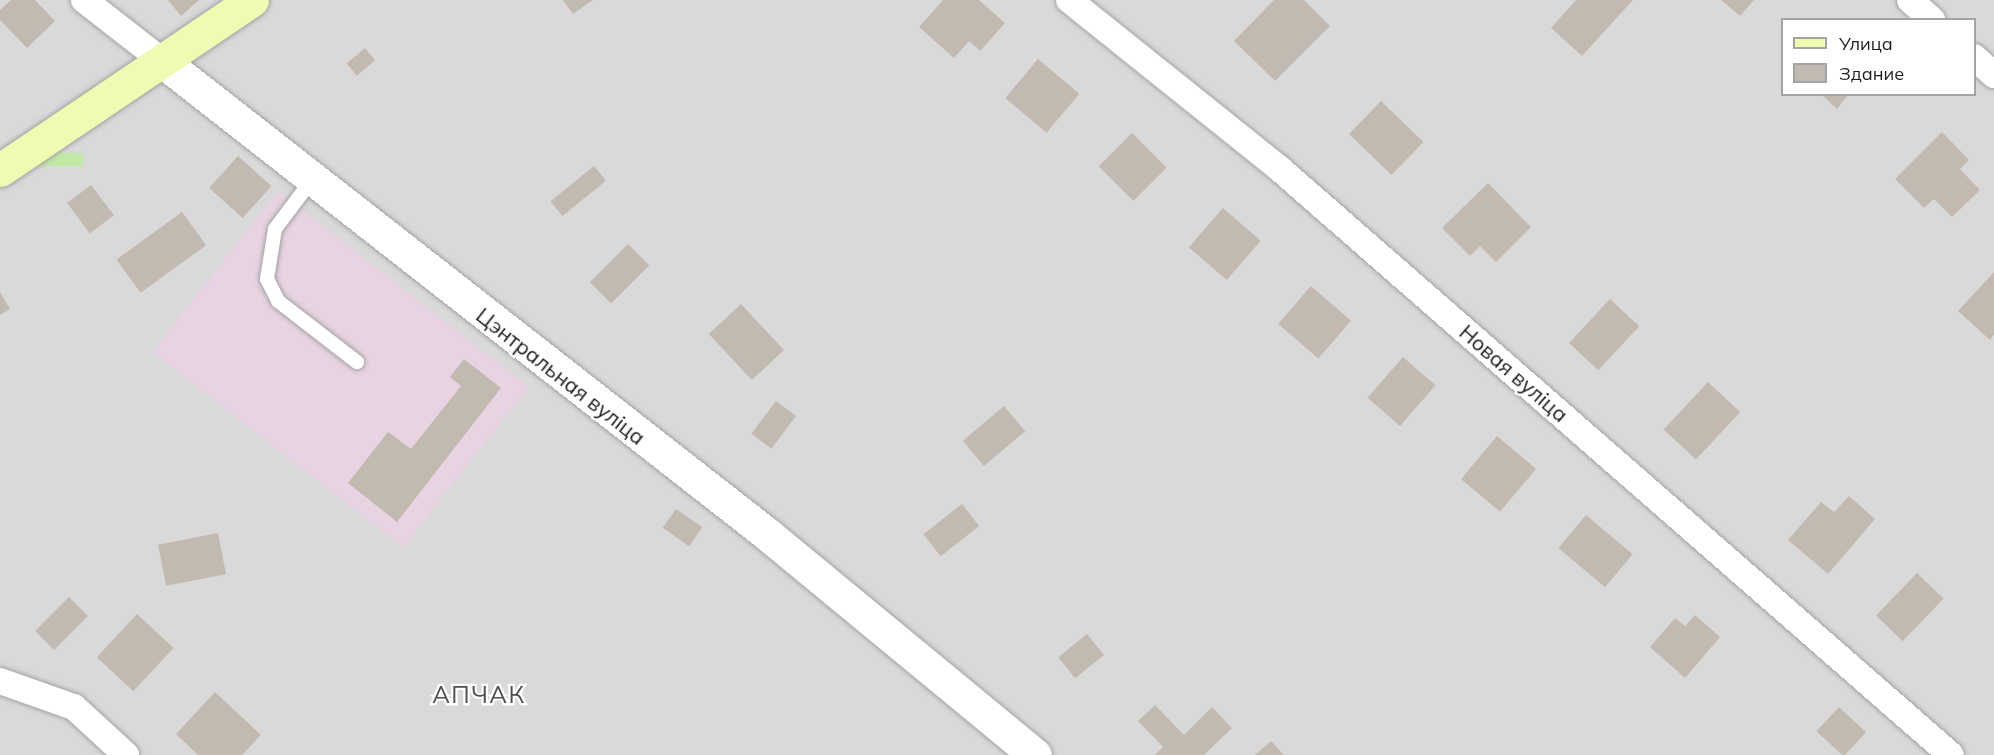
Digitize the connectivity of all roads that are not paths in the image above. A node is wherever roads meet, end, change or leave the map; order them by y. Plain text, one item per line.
1 (252, 0) edge
2 (1069, 0) edge
3 (1910, 0) edge
4 (99, 4) edge
5 (1930, 18) edge
6 (1976, 59) edge
7 (161, 60) junction
8 (1994, 75) edge
9 (0, 170) edge
10 (311, 181) junction
11 (357, 362) dead end
12 (0, 681) edge
13 (126, 755) edge
14 (1035, 755) edge
15 (1952, 755) edge

1 - 7 main road
2 - 15 street, Новая вуліца
3 - 5 street
4 - 7 street, Цэнтральная вуліца
6 - 8 street
7 - 9 main road
7 - 10 street, Цэнтральная вуліца
10 - 11 lane
10 - 14 street, Цэнтральная вуліца
12 - 13 street

